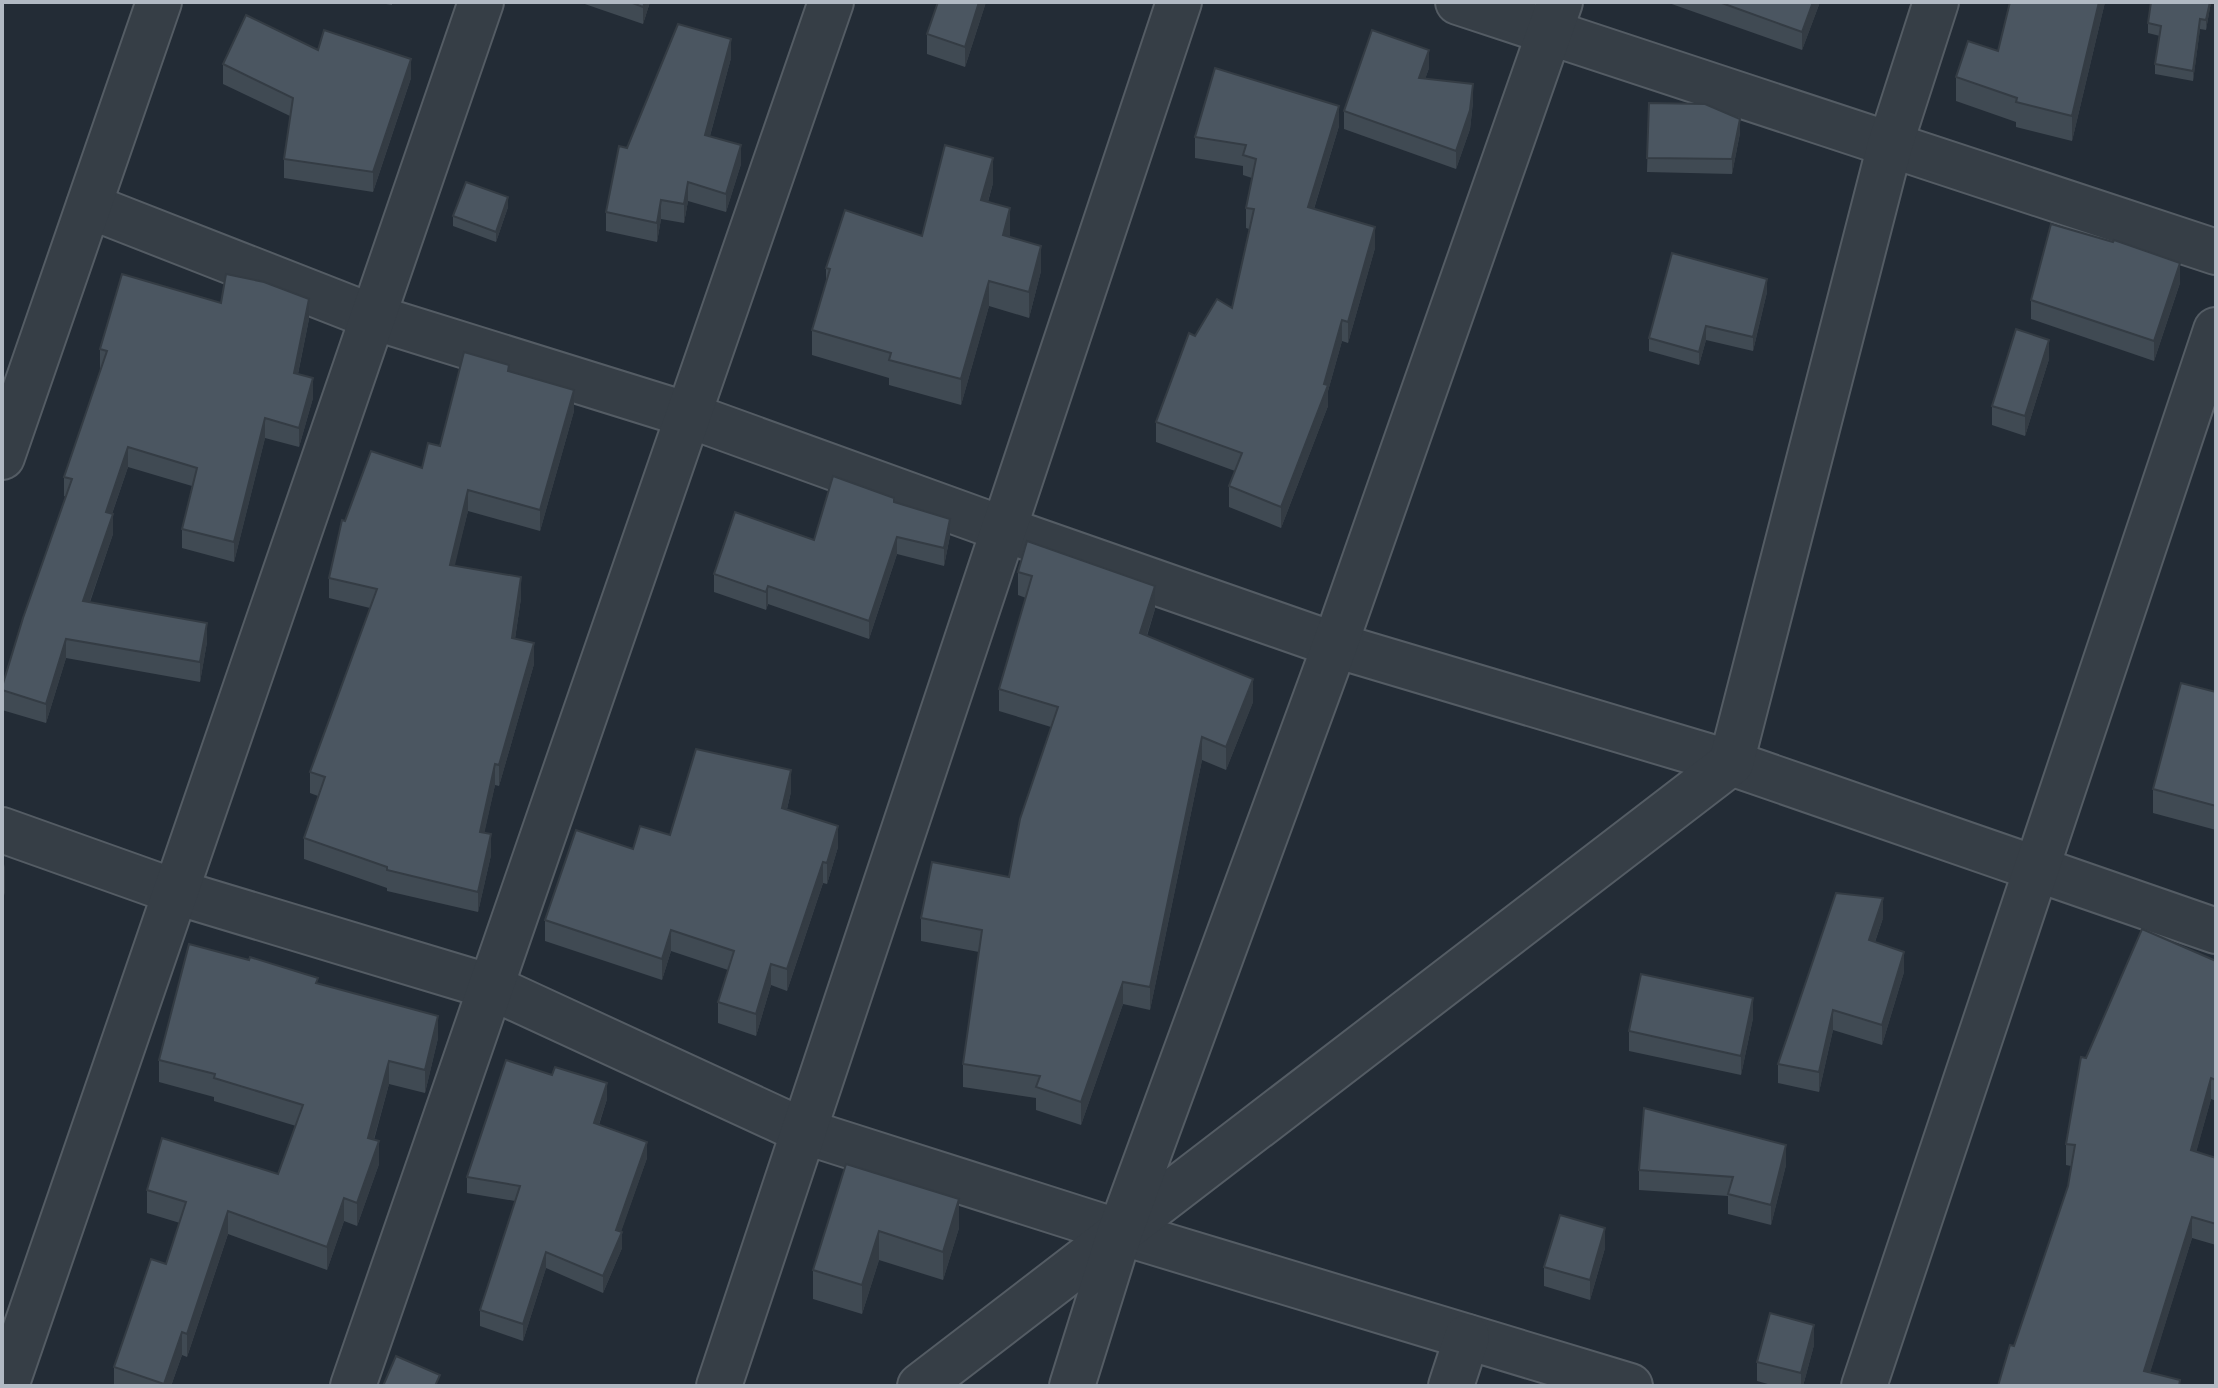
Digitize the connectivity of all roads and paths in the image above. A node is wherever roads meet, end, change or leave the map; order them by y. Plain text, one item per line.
1 (159, 2) edge
2 (481, 2) edge
3 (831, 2) edge
4 (1179, 2) edge
5 (1458, 2) edge
6 (1936, 2) edge
7 (1554, 17) edge
8 (1890, 145) junction
9 (89, 206) junction
10 (2216, 252) edge
11 (373, 317) junction
12 (2216, 330) edge
13 (688, 415) junction
14 (2, 457) edge
15 (1003, 529) junction
16 (1335, 645) junction
17 (1731, 763) junction
18 (2, 830) edge
19 (2037, 868) junction
20 (176, 892) junction
21 (2216, 931) edge
22 (491, 987) junction
23 (803, 1131) junction
24 (1120, 1232) junction
25 (1467, 1337) junction
26 (6, 1386) edge
27 (353, 1386) edge
28 (719, 1386) edge
29 (920, 1386) edge
30 (1072, 1386) edge
31 (1451, 1386) edge
32 (1630, 1386) edge
33 (1864, 1386) edge

1 - 9 street
2 - 11 street
3 - 13 street
4 - 15 street
5 - 7 street
6 - 8 street
7 - 8 street
7 - 16 street
8 - 10 street
8 - 17 street
9 - 11 street
9 - 14 street
11 - 13 street
11 - 20 street
12 - 19 street
13 - 15 street
13 - 22 street
15 - 16 street
15 - 23 street
16 - 17 street
16 - 24 street
17 - 19 street
17 - 24 street
18 - 20 street
19 - 21 street
19 - 33 street
20 - 22 street
20 - 26 street
22 - 23 street
22 - 27 street
23 - 24 street
23 - 28 street
24 - 25 street
24 - 29 street
24 - 30 street
25 - 31 street
25 - 32 street

